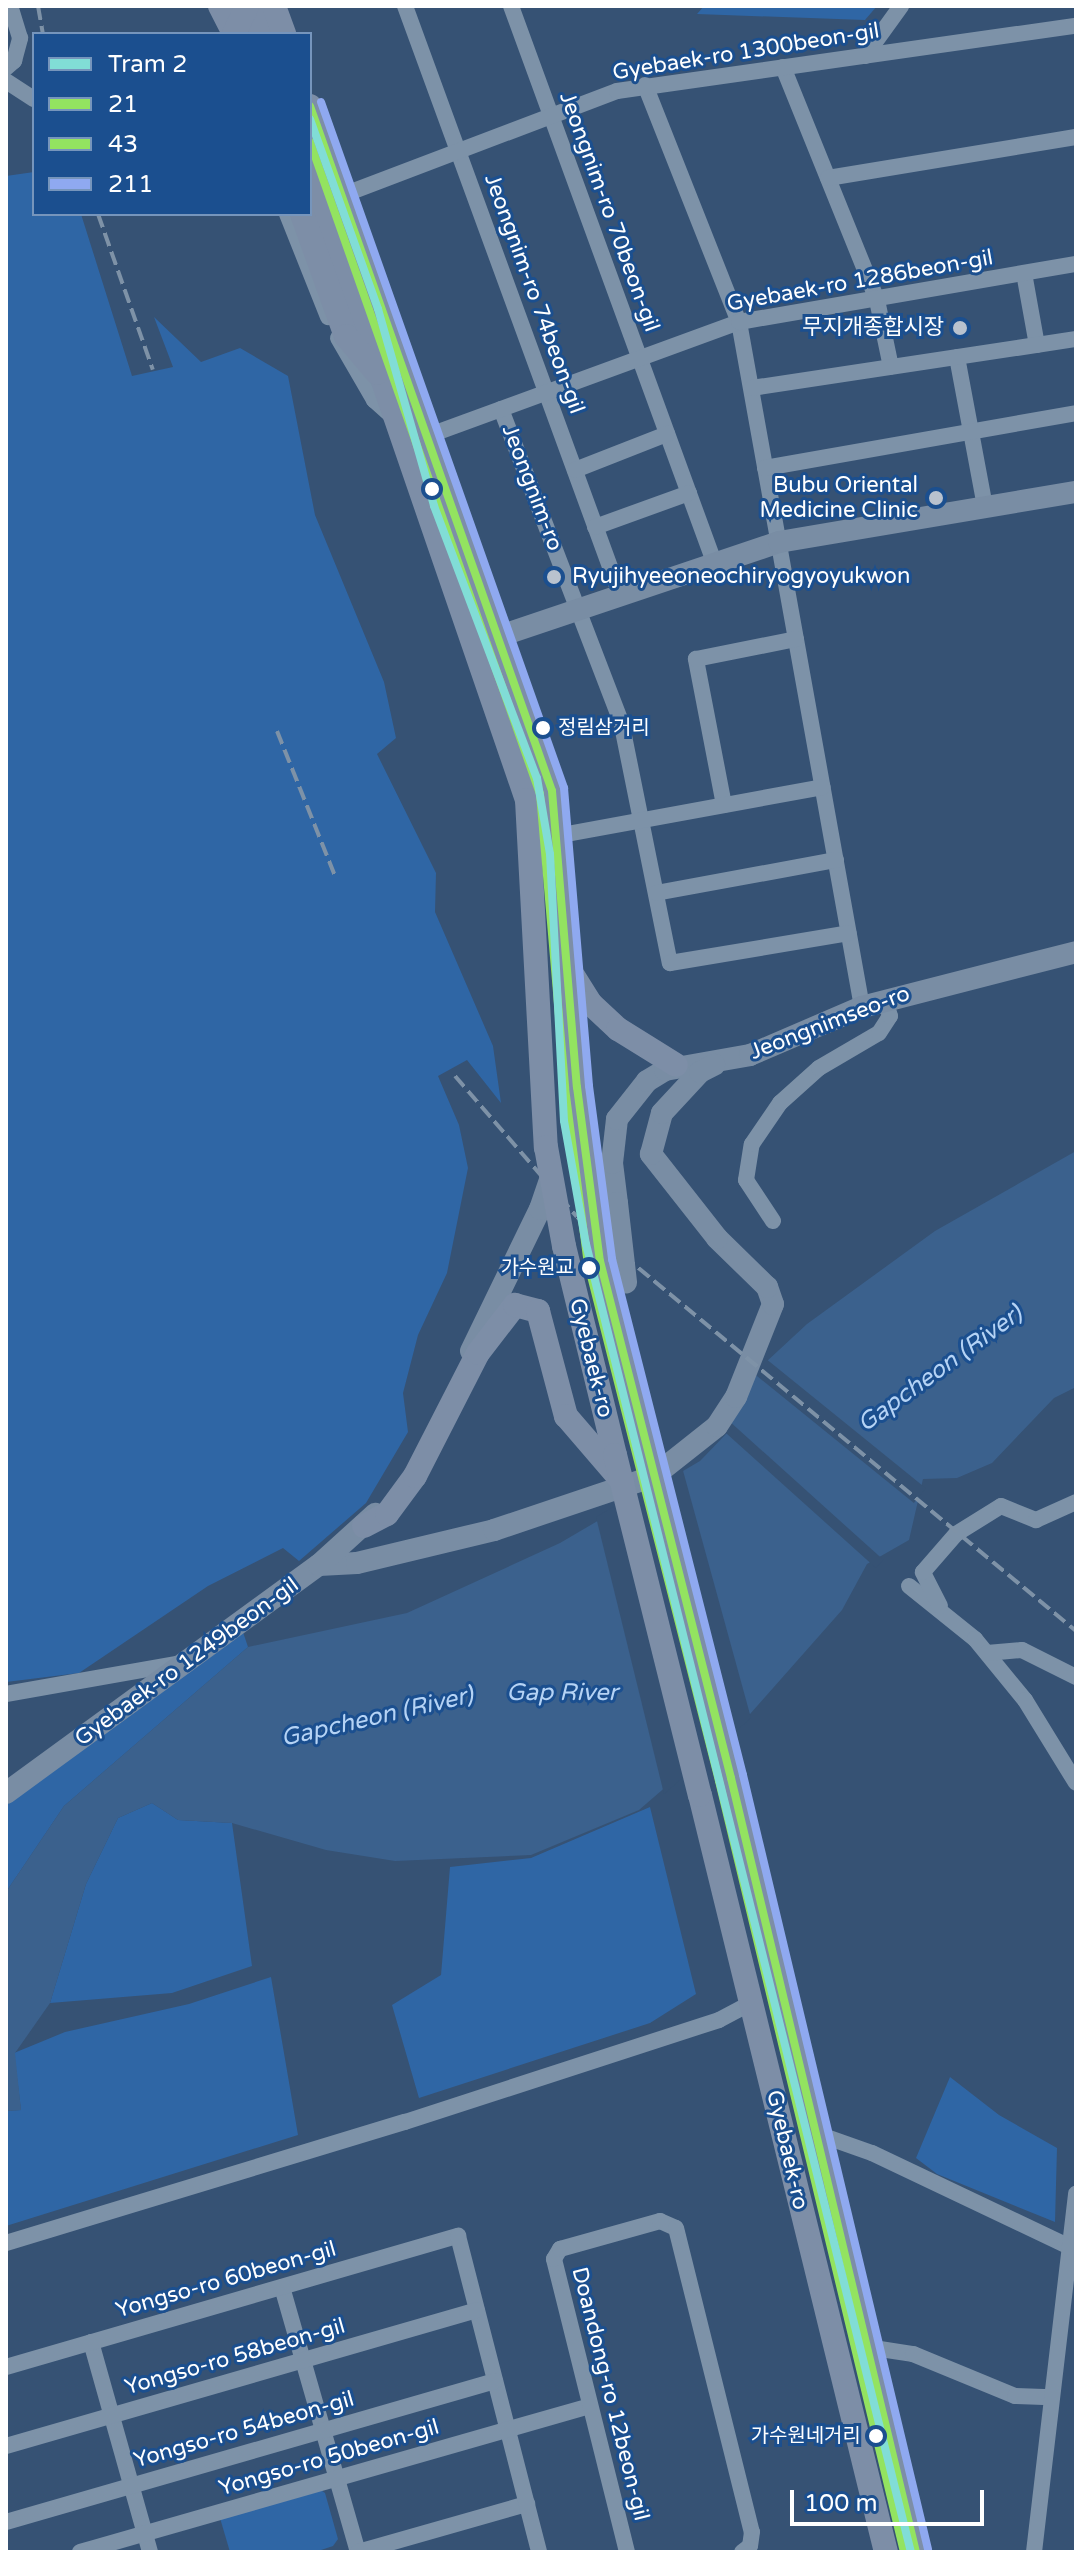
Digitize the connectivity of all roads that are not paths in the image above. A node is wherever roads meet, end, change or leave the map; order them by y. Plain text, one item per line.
1 (10, 6) edge
2 (220, 6) edge
3 (249, 6) edge
4 (274, 6) edge
5 (405, 6) edge
6 (511, 6) edge
7 (901, 6) edge
8 (1076, 26) edge
9 (233, 32) edge
10 (235, 32) edge
11 (261, 32) edge
12 (283, 32) edge
13 (865, 56) junction
14 (783, 67) junction
15 (6, 68) edge
16 (6, 81) edge
17 (645, 85) junction
18 (32, 98) edge
19 (312, 111) edge
20 (551, 117) junction
21 (1076, 137) edge
22 (458, 151) junction
23 (312, 175) edge
24 (828, 178) junction
25 (343, 195) junction
26 (288, 216) edge
27 (303, 216) edge
28 (1076, 264) edge
29 (1024, 273) junction
30 (877, 300) junction
31 (739, 322) junction
32 (1076, 339) edge
33 (1037, 345) junction
34 (957, 357) junction
35 (639, 358) junction
36 (891, 367) junction
37 (388, 386) junction
38 (752, 388) junction
39 (546, 393) junction
40 (501, 409) junction
41 (1076, 413) edge
42 (398, 421) junction
43 (971, 431) junction
44 (667, 434) junction
45 (430, 435) junction
46 (765, 468) junction
47 (575, 470) junction
48 (1076, 492) edge
49 (689, 493) junction
50 (985, 507) junction
51 (595, 527) junction
52 (779, 542) junction
53 (714, 562) junction
54 (621, 597) junction
55 (580, 612) junction
56 (500, 637) junction
57 (796, 639) junction
58 (472, 645) junction
59 (823, 787) junction
60 (724, 805) junction
61 (641, 820) junction
62 (556, 836) junction
63 (836, 860) junction
64 (656, 893) junction
65 (849, 933) junction
66 (1076, 952) edge
67 (572, 974) junction
68 (885, 1000) junction
69 (862, 1007) junction
70 (676, 1065) junction
71 (714, 1065) junction
72 (550, 1180) junction
73 (773, 1221) dead end
74 (613, 1314) junction
75 (610, 1458) junction
76 (1076, 1502) edge
77 (364, 1526) junction
78 (319, 1565) junction
79 (909, 1586) dead end
80 (941, 1607) junction
81 (987, 1653) junction
82 (189, 1662) junction
83 (1076, 1677) edge
84 (6, 1694) edge
85 (1076, 1783) edge
86 (6, 1793) edge
87 (754, 2001) junction
88 (818, 2134) junction
89 (1076, 2193) edge
90 (6, 2243) edge
91 (1070, 2247) junction
92 (282, 2287) junction
93 (477, 2310) junction
94 (91, 2342) junction
95 (867, 2347) junction
96 (303, 2360) junction
97 (6, 2367) edge
98 (495, 2381) junction
99 (1051, 2397) junction
100 (590, 2406) junction
101 (111, 2415) junction
102 (323, 2430) junction
103 (508, 2430) junction
104 (6, 2446) edge
105 (864, 2472) junction
106 (337, 2479) junction
107 (131, 2486) junction
108 (527, 2504) junction
109 (6, 2522) edge
110 (145, 2534) junction
111 (80, 2552) edge
112 (150, 2552) edge
113 (358, 2552) edge
114 (539, 2552) edge
115 (627, 2552) edge
116 (742, 2552) edge
117 (870, 2552) edge
118 (886, 2552) edge
119 (916, 2552) edge
120 (1034, 2552) edge

1 - 15 street
2 - 9 main road
3 - 10 main road
3 - 11 main road
4 - 12 main road
5 - 22 street, Jeongnim-ro 74beon-gil
6 - 20 street, Jeongnim-ro 70beon-gil
7 - 13 street
8 - 13 street, Gyebaek-ro 1300beon-gil
13 - 14 street, Gyebaek-ro 1300beon-gil
14 - 17 street, Gyebaek-ro 1300beon-gil
14 - 24 street
16 - 18 street
17 - 20 street, Gyebaek-ro 1300beon-gil
17 - 31 street
19 - 25 main road, Gyebaek-ro
20 - 22 street, Gyebaek-ro 1300beon-gil
20 - 35 street, Jeongnim-ro 70beon-gil
21 - 24 street
22 - 25 street, Gyebaek-ro 1300beon-gil
22 - 39 street, Jeongnim-ro 74beon-gil
23 - 37 main road, Gyebaek-ro
24 - 30 street
25 - 45 main road, Gyebaek-ro
26 - 42 street
27 - 37 main road
28 - 29 street, Gyebaek-ro 1286beon-gil
29 - 30 street, Gyebaek-ro 1286beon-gil
29 - 33 street
30 - 31 street, Gyebaek-ro 1286beon-gil
30 - 36 street
31 - 35 street, Gyebaek-ro 1286beon-gil
31 - 38 street
32 - 33 street
33 - 34 street
34 - 36 street
34 - 43 street
35 - 39 street, Gyebaek-ro 1286beon-gil
35 - 44 street, Jeongnim-ro 70beon-gil
36 - 38 street
37 - 42 main road, Gyebaek-ro
38 - 46 street
39 - 40 street, Gyebaek-ro 1286beon-gil
39 - 47 street, Jeongnim-ro 74beon-gil
40 - 45 street, Gyebaek-ro 1286beon-gil
40 - 55 street, Jeongnim-ro
41 - 43 street
42 - 58 main road, Gyebaek-ro
43 - 46 street
43 - 50 street
44 - 47 street
44 - 49 street, Jeongnim-ro 70beon-gil
45 - 56 main road, Gyebaek-ro
46 - 52 street
47 - 51 street, Jeongnim-ro 74beon-gil
48 - 50 street
49 - 51 street
49 - 53 street, Jeongnim-ro 70beon-gil
50 - 52 street
51 - 54 street, Jeongnim-ro 74beon-gil
52 - 53 street
52 - 57 street
53 - 54 street
54 - 55 street
55 - 56 street
55 - 61 street, Jeongnim-ro
56 - 58 street
56 - 62 main road, Gyebaek-ro
57 - 59 street
57 - 60 street
58 - 72 main road, Gyebaek-ro, bridge
59 - 60 street
59 - 63 street
60 - 61 street
61 - 62 street
61 - 64 street, Jeongnim-ro
62 - 67 main road, Gyebaek-ro
63 - 64 street
63 - 65 street
64 - 65 street, Jeongnim-ro
65 - 69 street
66 - 68 street, Jeongnimseo-ro
67 - 70 main road
67 - 74 main road, Gyebaek-ro, bridge
68 - 69 street, Jeongnimseo-ro
68 - 73 street
69 - 71 street, Jeongnimseo-ro
70 - 71 street, Jeongnimseo-ro
70 - 74 street, bridge
71 - 78 street
72 - 75 main road, Gyebaek-ro, bridge
72 - 77 street, Gyebaek-ro 1249beon-gil, bridge
74 - 88 main road, Gyebaek-ro, bridge
75 - 77 main road
75 - 87 main road, Gyebaek-ro, bridge
76 - 80 street
77 - 78 street, Gyebaek-ro 1249beon-gil
78 - 82 street, Gyebaek-ro 1249beon-gil
79 - 80 street
80 - 81 street
81 - 83 street
81 - 85 street
82 - 84 street
82 - 86 street, Gyebaek-ro 1249beon-gil
87 - 90 street
87 - 105 main road, Gyebaek-ro
88 - 91 street
88 - 95 main road, Gyebaek-ro
89 - 91 street
91 - 99 street
92 - 93 street, Yongso-ro 60beon-gil
92 - 94 street, Yongso-ro 60beon-gil
92 - 96 street
93 - 96 street, Yongso-ro 58beon-gil
93 - 98 street
94 - 97 street, Yongso-ro 60beon-gil
94 - 101 street
95 - 99 street
95 - 119 main road, Gyebaek-ro
96 - 101 street, Yongso-ro 58beon-gil
96 - 102 street
98 - 102 street, Yongso-ro 54beon-gil
98 - 103 street
99 - 120 street
100 - 103 street, Yongso-ro 50beon-gil
100 - 115 street, Doandong-ro 12beon-gil
100 - 116 street, Doandong-ro 12beon-gil
101 - 104 street, Yongso-ro 58beon-gil
101 - 107 street
102 - 106 street
102 - 107 street, Yongso-ro 54beon-gil
103 - 106 street, Yongso-ro 50beon-gil
103 - 108 street
105 - 117 main road
105 - 118 main road, Gyebaek-ro
106 - 110 street, Yongso-ro 50beon-gil
106 - 113 street
107 - 109 street, Yongso-ro 54beon-gil
107 - 110 street
108 - 113 street
108 - 114 street
110 - 111 street, Yongso-ro 50beon-gil
110 - 112 street

